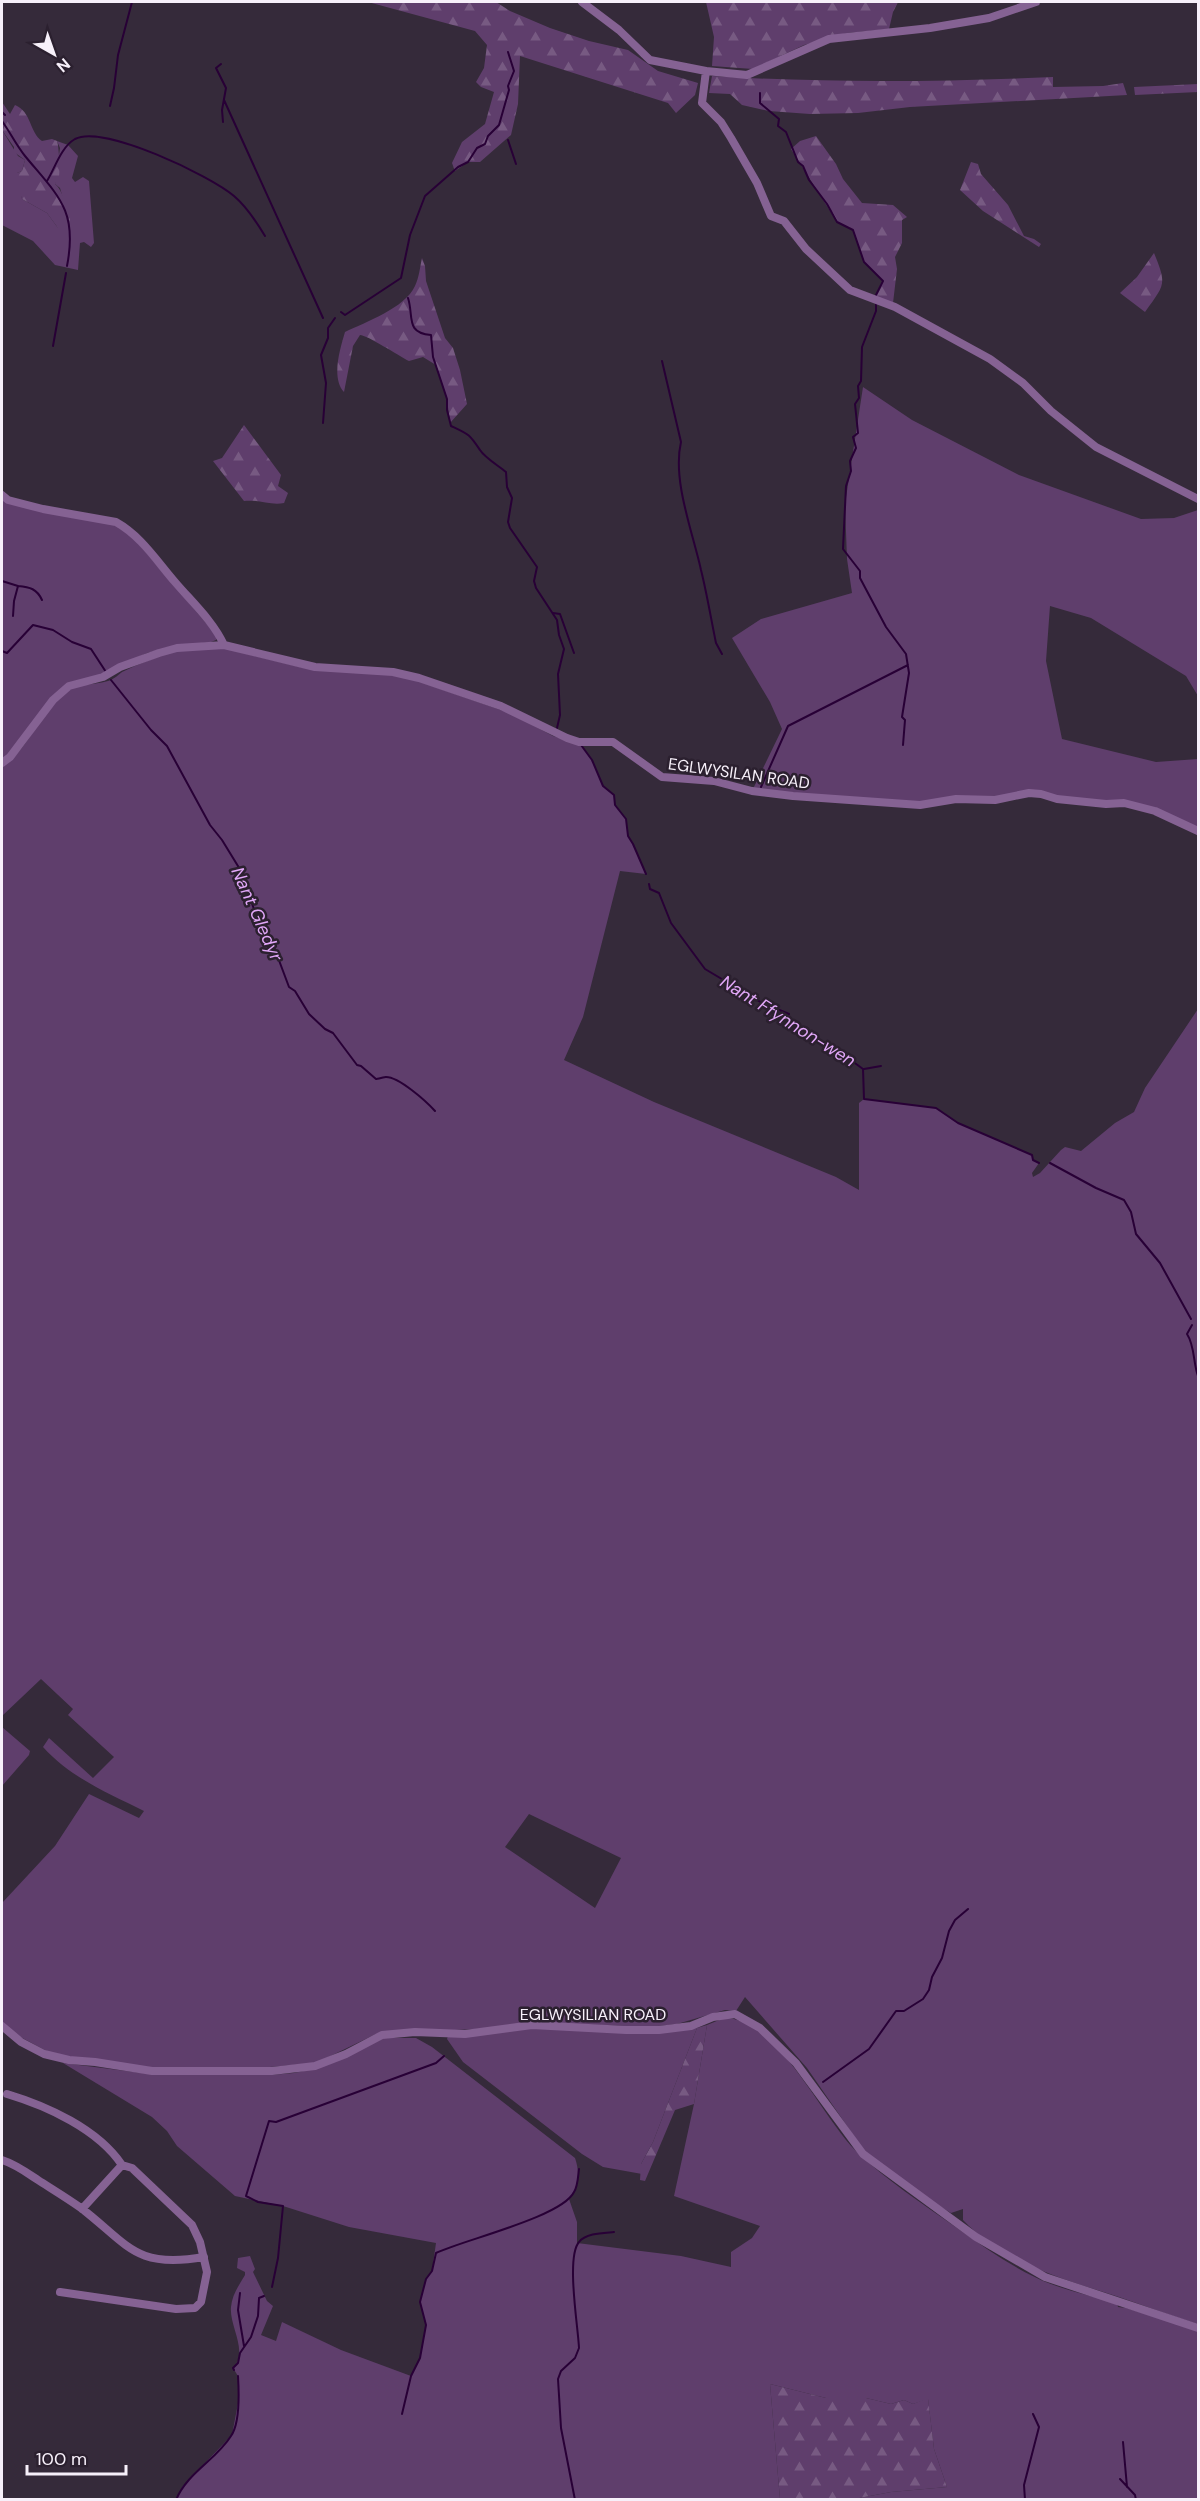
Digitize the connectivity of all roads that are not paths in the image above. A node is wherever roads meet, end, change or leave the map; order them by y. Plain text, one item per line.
1 (582, 2) edge
2 (1036, 2) edge
3 (706, 71) junction
4 (2, 495) edge
5 (1198, 499) edge
6 (224, 645) junction
7 (2, 763) edge
8 (1198, 831) edge
9 (2, 2025) edge
10 (7, 2094) dead end
11 (2, 2160) edge
12 (122, 2165) junction
13 (82, 2209) junction
14 (204, 2257) junction
15 (60, 2292) dead end
16 (1198, 2328) edge

1 - 3 street
2 - 3 street
3 - 5 street
4 - 6 street
6 - 7 street, EGLWYSILAN ROAD
6 - 8 street, EGLWYSILAN ROAD
9 - 16 street, EGLWYSILIAN ROAD
10 - 12 street
11 - 13 street
12 - 13 street
12 - 14 street
13 - 14 street
14 - 15 street

